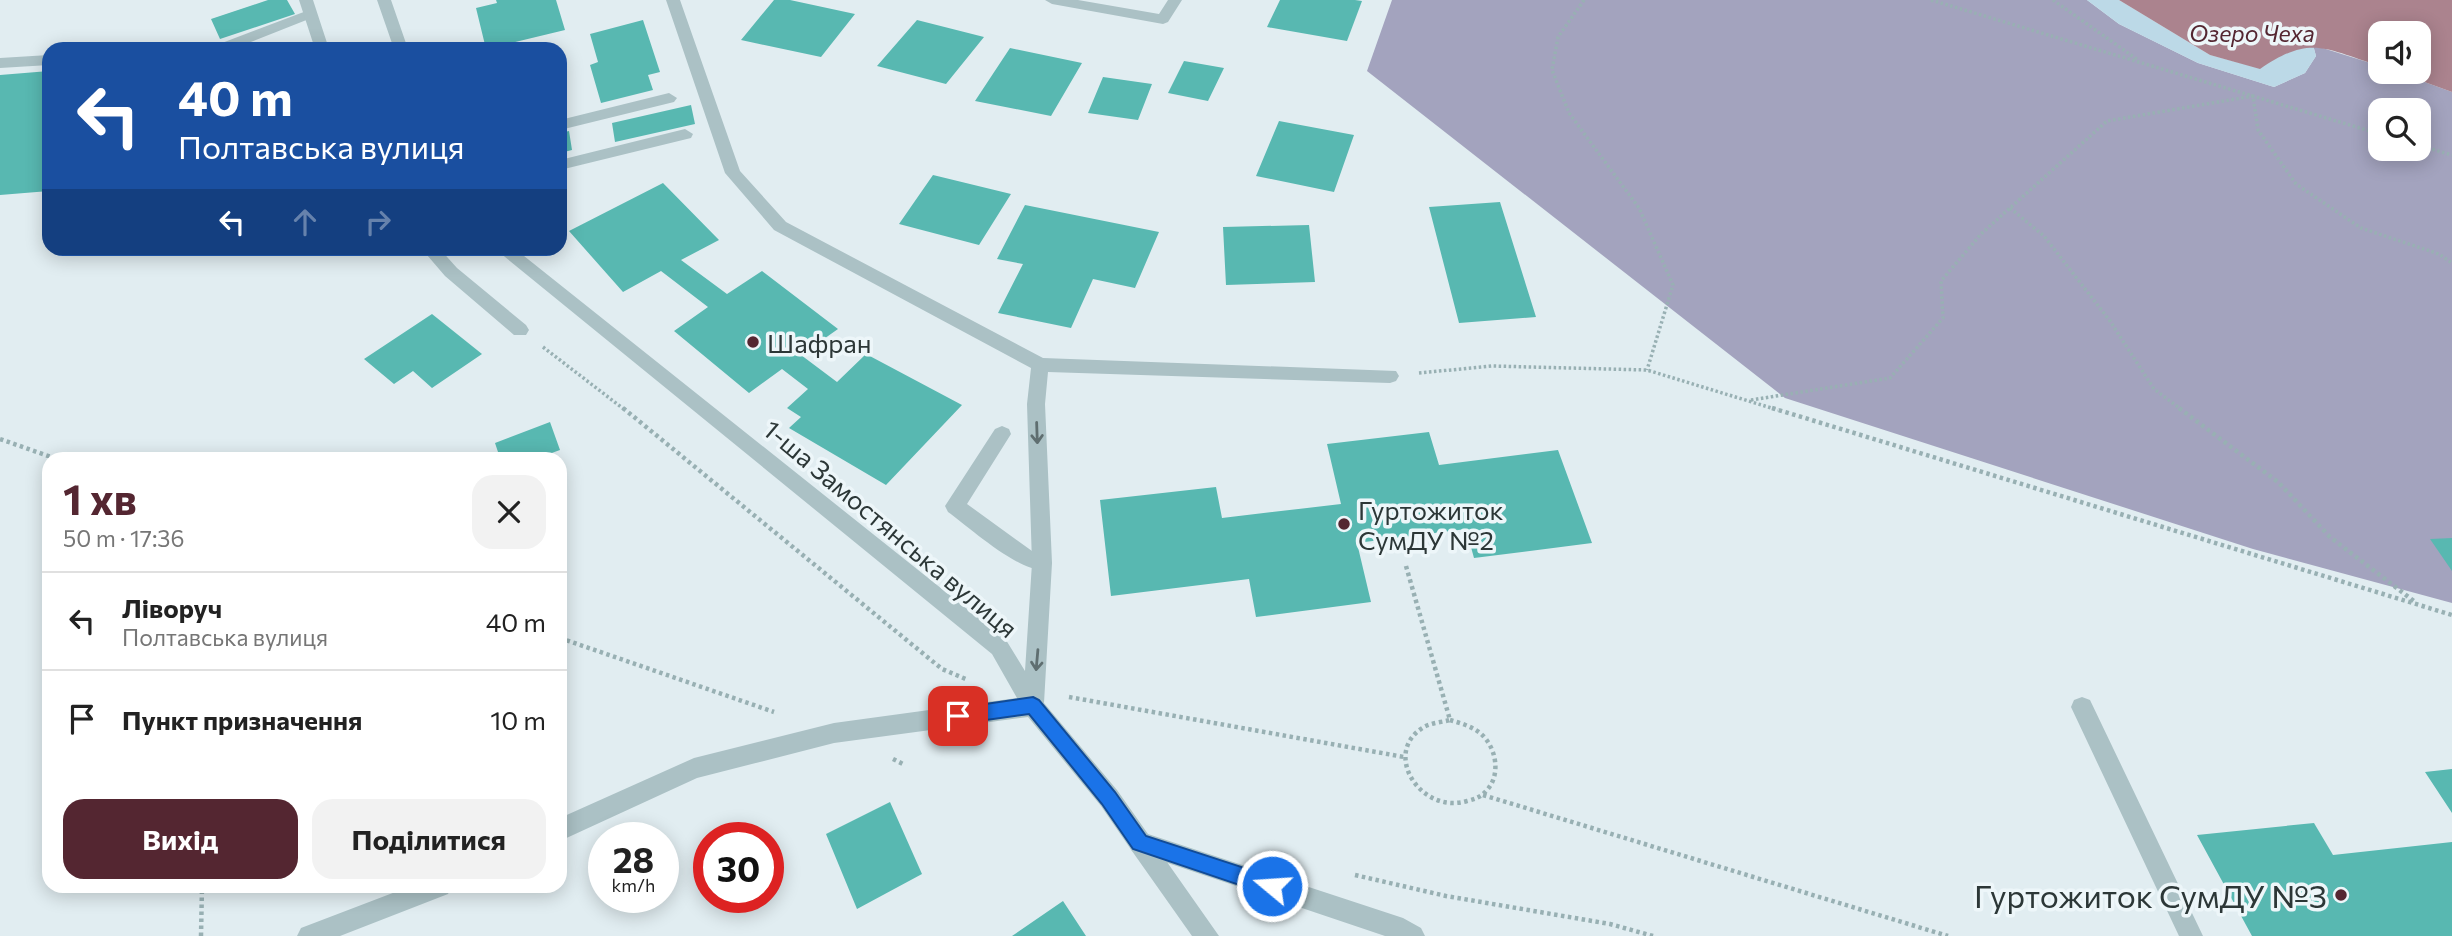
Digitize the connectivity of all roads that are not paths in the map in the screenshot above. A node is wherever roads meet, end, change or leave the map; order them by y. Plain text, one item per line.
1 (384, 0) edge
2 (673, 0) edge
3 (1052, 0) edge
4 (1175, 0) edge
5 (308, 7) edge
6 (234, 42) edge
7 (319, 42) edge
8 (399, 42) edge
9 (42, 60) edge
10 (0, 63) edge
11 (670, 98) dead end
12 (567, 123) edge
13 (685, 134) dead end
14 (567, 163) edge
15 (437, 256) edge
16 (512, 256) edge
17 (520, 330) road end
18 (1040, 365) junction
19 (1390, 376) road end
20 (1002, 434) dead end
21 (1042, 563) junction
22 (1033, 706) junction
23 (2082, 707) dead end
24 (567, 827) edge
25 (1140, 843) junction
26 (422, 893) edge
27 (309, 936) edge
28 (1207, 936) edge
29 (1413, 936) edge
30 (2191, 936) edge

1 - 8 street
2 - 18 street
3 - 4 street
5 - 6 street
5 - 7 street
9 - 10 street
11 - 12 lane
13 - 14 street
15 - 17 street
16 - 22 street, 1-ша Замостянська вулиця
18 - 19 street
18 -> 21 street
20 - 21 street
21 -> 22 street
22 - 24 street
22 - 25 street, 1-ша Замостянська вулиця
23 - 30 street
25 - 28 street, 1-ша Замостянська вулиця
25 - 29 street
26 - 27 street

